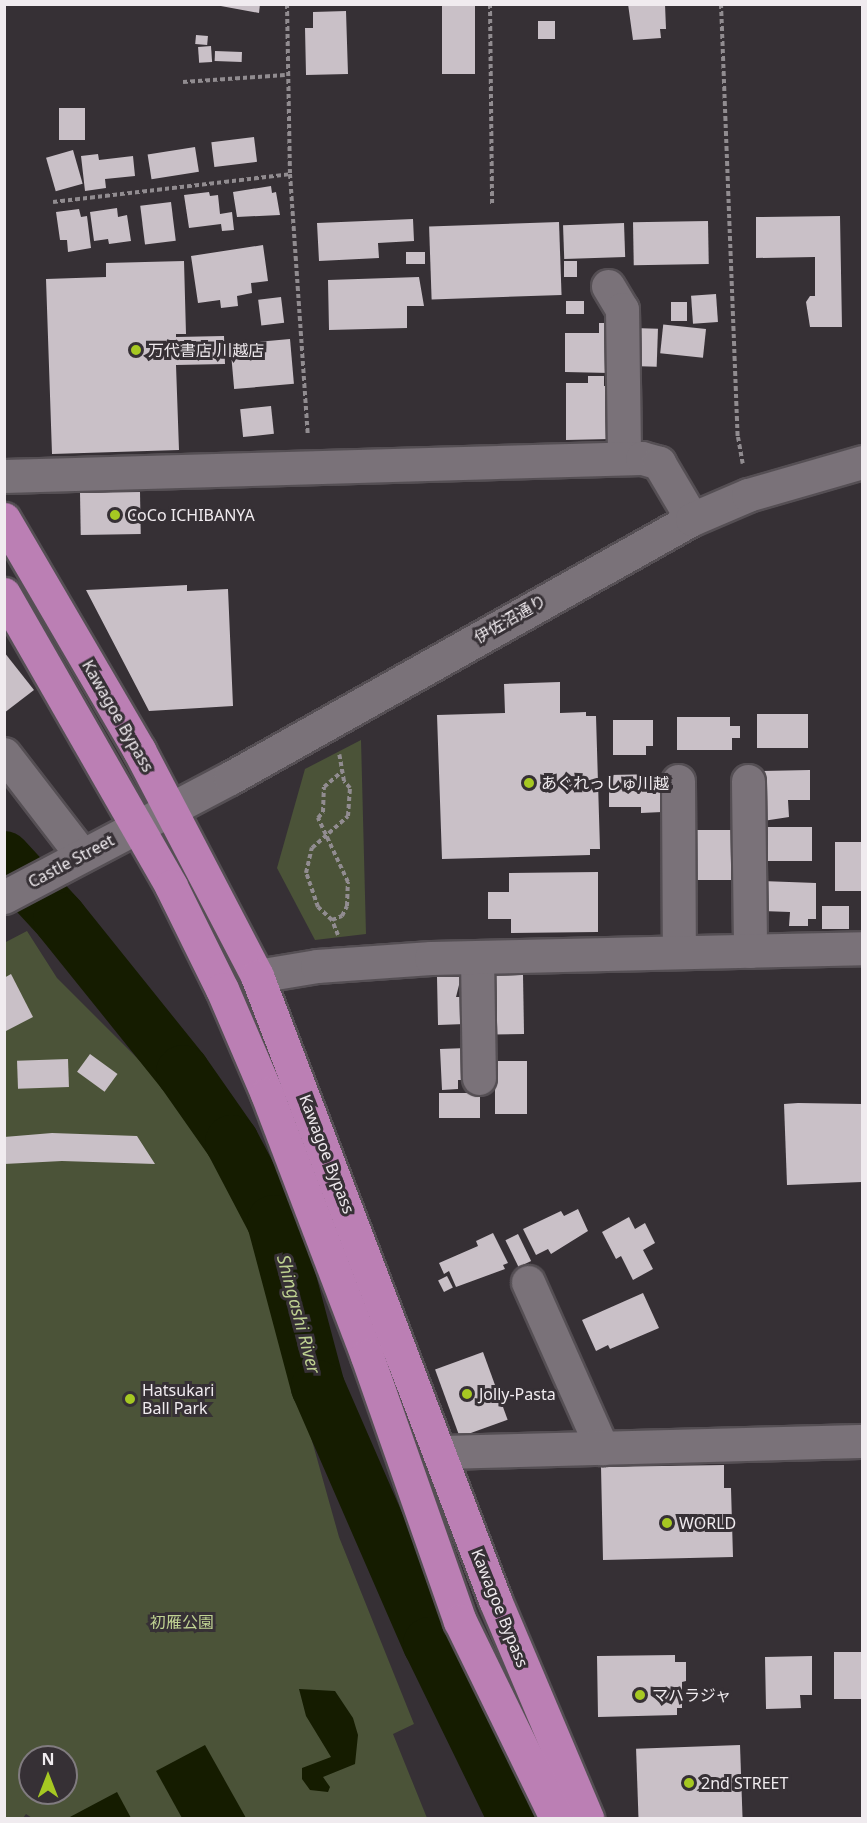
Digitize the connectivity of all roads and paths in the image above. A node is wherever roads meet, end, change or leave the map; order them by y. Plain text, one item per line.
1 (287, 4) edge
2 (490, 4) edge
3 (721, 4) edge
4 (285, 75) junction
5 (183, 82) dead end
6 (290, 174) junction
7 (53, 202) dead end
8 (492, 206) dead end
9 (608, 286) dead end
10 (624, 457) junction
11 (862, 462) edge
12 (310, 467) junction
13 (4, 476) edge
14 (748, 495) junction
15 (4, 519) edge
16 (692, 519) junction
17 (4, 594) edge
18 (337, 747) dead end
19 (4, 754) edge
20 (342, 772) junction
21 (678, 781) dead end
22 (748, 781) dead end
23 (171, 809) junction
24 (138, 826) junction
25 (327, 836) junction
26 (70, 860) junction
27 (4, 897) edge
28 (332, 920) junction
29 (340, 946) dead end
30 (862, 948) edge
31 (750, 951) junction
32 (679, 952) junction
33 (477, 957) junction
34 (257, 976) junction
35 (479, 1078) dead end
36 (528, 1282) dead end
37 (862, 1441) edge
38 (602, 1448) junction
39 (440, 1452) junction
40 (556, 1818) edge
41 (587, 1818) edge

1 - 4 path
2 - 8 path
3 - 14 path
4 - 5 path
4 - 6 path
6 - 7 path
6 - 12 path
9 - 10 street
10 - 12 street
10 - 16 street
11 - 14 street, 伊佐沼通り
12 - 13 street
14 - 16 street, 伊佐沼通り
15 - 23 highway, Kawagoe Bypass
16 - 23 street, 伊佐沼通り
17 - 24 highway
18 - 20 path
19 - 26 street
20 - 25 path
20 - 25 path
21 - 32 street
22 - 31 street
23 - 24 street, 伊佐沼通り
23 - 34 highway, Kawagoe Bypass
24 - 26 street, Castle Street
24 - 40 highway
25 - 28 path
25 - 28 path
26 - 27 street, Castle Street
28 - 29 path
30 - 31 street
31 - 32 street
32 - 33 street
33 - 34 street
33 - 35 street
34 - 39 highway, Kawagoe Bypass
36 - 38 street
37 - 38 street
38 - 39 street
39 - 41 highway, Kawagoe Bypass

